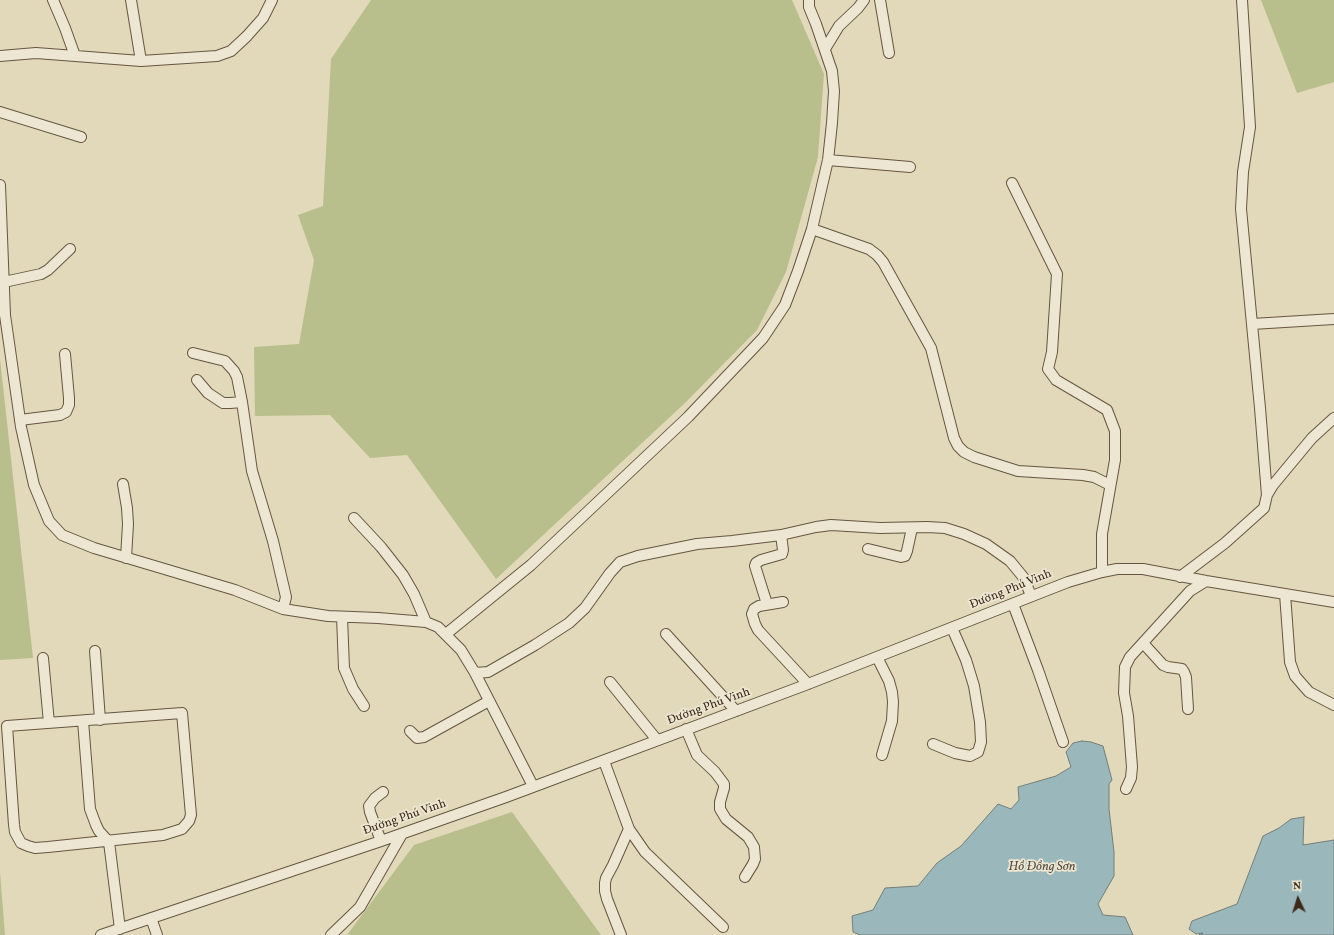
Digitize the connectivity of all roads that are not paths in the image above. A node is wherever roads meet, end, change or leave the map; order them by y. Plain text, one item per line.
1 (54, 0) edge
2 (131, 0) edge
3 (272, 0) edge
4 (808, 0) edge
5 (864, 0) edge
6 (880, 0) edge
7 (1242, 0) edge
8 (825, 49) junction
9 (889, 54) dead end
10 (0, 56) edge
11 (75, 56) junction
12 (141, 61) junction
13 (0, 112) edge
14 (81, 137) dead end
15 (828, 160) junction
16 (910, 166) dead end
17 (1012, 183) dead end
18 (0, 185) edge
19 (812, 229) junction
20 (70, 249) dead end
21 (4, 282) junction
22 (1334, 319) edge
23 (1252, 324) junction
24 (193, 353) dead end
25 (65, 354) dead end
26 (197, 380) dead end
27 (242, 402) junction
28 (1334, 418) edge
29 (20, 420) junction
30 (123, 484) dead end
31 (1110, 485) junction
32 (1267, 495) junction
33 (354, 518) dead end
34 (912, 528) junction
35 (781, 535) junction
36 (868, 549) dead end
37 (126, 558) junction
38 (1102, 572) junction
39 (1180, 576) junction
40 (1206, 581) junction
41 (1285, 594) junction
42 (1031, 596) junction
43 (783, 602) dead end
44 (1334, 602) edge
45 (767, 604) junction
46 (1013, 604) junction
47 (283, 609) junction
48 (342, 617) junction
49 (426, 622) junction
50 (952, 628) junction
51 (446, 634) junction
52 (666, 634) dead end
53 (1143, 643) junction
54 (95, 651) dead end
55 (877, 657) junction
56 (43, 658) dead end
57 (475, 673) junction
58 (610, 682) dead end
59 (808, 684) junction
60 (489, 701) junction
61 (1334, 705) edge
62 (364, 706) dead end
63 (1188, 709) dead end
64 (736, 711) junction
65 (100, 720) junction
66 (83, 721) junction
67 (49, 723) junction
68 (686, 729) junction
69 (410, 731) dead end
70 (657, 740) junction
71 (1063, 742) dead end
72 (933, 744) dead end
73 (882, 755) dead end
74 (604, 760) junction
75 (533, 786) junction
76 (1126, 789) dead end
77 (383, 792) dead end
78 (629, 829) junction
79 (402, 834) junction
80 (381, 841) junction
81 (109, 842) junction
82 (745, 877) dead end
83 (151, 918) junction
84 (723, 927) dead end
85 (120, 929) junction
86 (101, 935) edge
87 (157, 935) edge
88 (331, 935) edge
89 (621, 935) edge

1 - 11 street
2 - 12 street
3 - 12 street
4 - 8 street
5 - 8 street
6 - 9 street
7 - 23 street
8 - 15 street
10 - 11 street
11 - 12 street
13 - 14 street
15 - 16 street
15 - 19 street
17 - 31 street
18 - 21 street
19 - 31 street
19 - 51 street
20 - 21 street
21 - 29 street
22 - 23 street
23 - 32 street
24 - 27 street
25 - 29 street
26 - 27 street
27 - 47 street
28 - 32 street
29 - 37 street
30 - 37 street
31 - 38 street
32 - 39 street
33 - 49 street
34 - 35 street
34 - 36 street
34 - 42 street
35 - 45 street
35 - 57 street
37 - 47 street
38 - 39 street, Đường Phú Vinh
38 - 42 street, Đường Phú Vinh
39 - 40 street, Đường Phú Vinh
40 - 41 street, Đường Phú Vinh
40 - 53 street
41 - 44 street, Đường Phú Vinh
41 - 61 street
42 - 46 street, Đường Phú Vinh
43 - 45 street
45 - 59 street
46 - 50 street, Đường Phú Vinh
46 - 71 street
47 - 48 street
48 - 49 street
48 - 62 street
49 - 51 street
50 - 55 street, Đường Phú Vinh
50 - 72 street
51 - 57 street
52 - 64 street
53 - 63 street
53 - 76 street
54 - 65 street
55 - 59 street, Đường Phú Vinh
55 - 73 street
56 - 67 street
57 - 60 street
58 - 70 street
59 - 64 street, Đường Phú Vinh
60 - 69 street
60 - 75 street
64 - 68 street, Đường Phú Vinh
65 - 66 street
65 - 81 street
66 - 67 street
66 - 81 street
67 - 81 street
68 - 70 street, Đường Phú Vinh
68 - 82 street
70 - 74 street, Đường Phú Vinh
74 - 75 street, Đường Phú Vinh
74 - 78 street
75 - 79 street, Đường Phú Vinh
77 - 80 street
78 - 84 street
78 - 89 street
79 - 80 street, Đường Phú Vinh
79 - 88 street
80 - 83 street, Đường Phú Vinh
81 - 85 street
83 - 85 street, Đường Phú Vinh
83 - 87 street
85 - 86 street, Đường Phú Vinh

